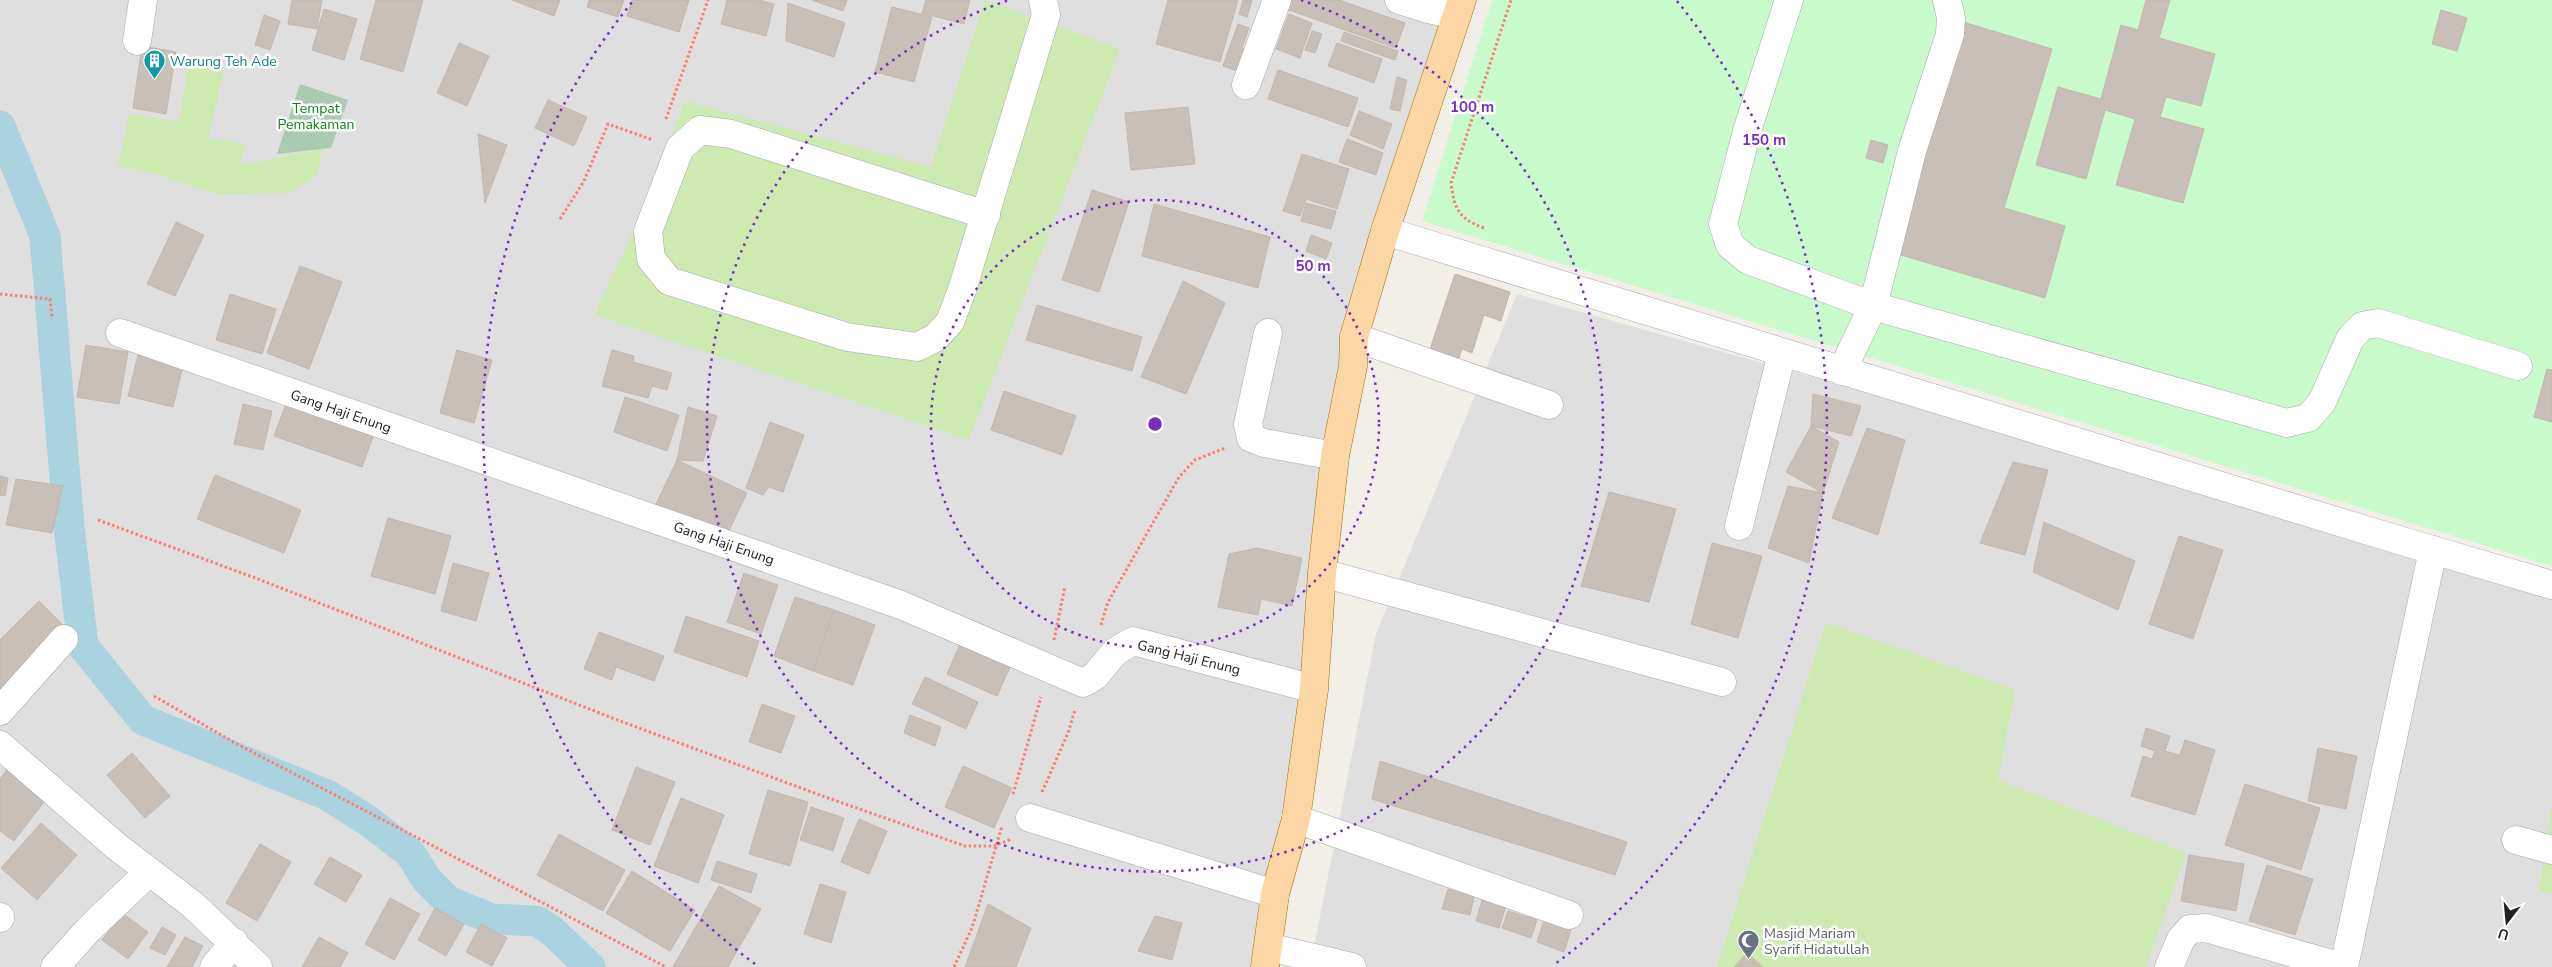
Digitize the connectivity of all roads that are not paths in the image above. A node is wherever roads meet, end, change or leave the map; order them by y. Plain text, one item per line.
1 (143, 0) edge
2 (1277, 0) edge
3 (1399, 0) edge
4 (1789, 0) edge
5 (1947, 0) edge
6 (1050, 5) edge
7 (1460, 7) edge
8 (137, 42) dead end
9 (1246, 85) dead end
10 (986, 215) junction
11 (1385, 231) junction
12 (1873, 306) junction
13 (120, 333) dead end
14 (1268, 333) dead end
15 (1354, 337) junction
16 (1782, 353) junction
17 (2518, 366) dead end
18 (1842, 371) junction
19 (1549, 405) dead end
20 (1335, 456) junction
21 (1739, 526) dead end
22 (2433, 550) junction
23 (1322, 573) junction
24 (2552, 585) edge
25 (64, 639) dead end
26 (1722, 682) dead end
27 (1314, 689) junction
28 (0, 711) edge
29 (0, 745) edge
30 (1030, 818) road end
31 (1296, 819) junction
32 (2516, 840) dead end
33 (2552, 850) edge
34 (149, 872) junction
35 (1275, 894) junction
36 (1569, 915) dead end
37 (234, 942) junction
38 (1267, 957) edge
39 (55, 967) edge
40 (214, 967) edge
41 (258, 967) edge
42 (1352, 967) edge
43 (2169, 967) edge
44 (2343, 967) edge

1 - 8 street
2 - 9 street
3 - 7 street
4 - 12 street
5 - 12 street
6 - 10 street
7 - 11 main road
10 - 10 street
11 - 15 main road
11 - 16 street
12 - 17 street
12 - 18 street
13 - 27 street, Gang Haji Enung
14 - 20 street
15 - 19 street
15 - 20 main road
16 - 18 street
16 - 21 street
18 - 22 street
20 - 23 main road
22 - 24 street
22 - 44 street
23 - 26 street
23 - 27 main road
25 - 28 street
27 - 31 main road
29 - 34 street
30 - 35 street
31 - 35 main road
31 - 36 street
32 - 33 street
34 - 37 street
34 - 39 street
35 - 38 main road
37 - 40 street
37 - 41 street
38 - 42 street
43 - 44 street

